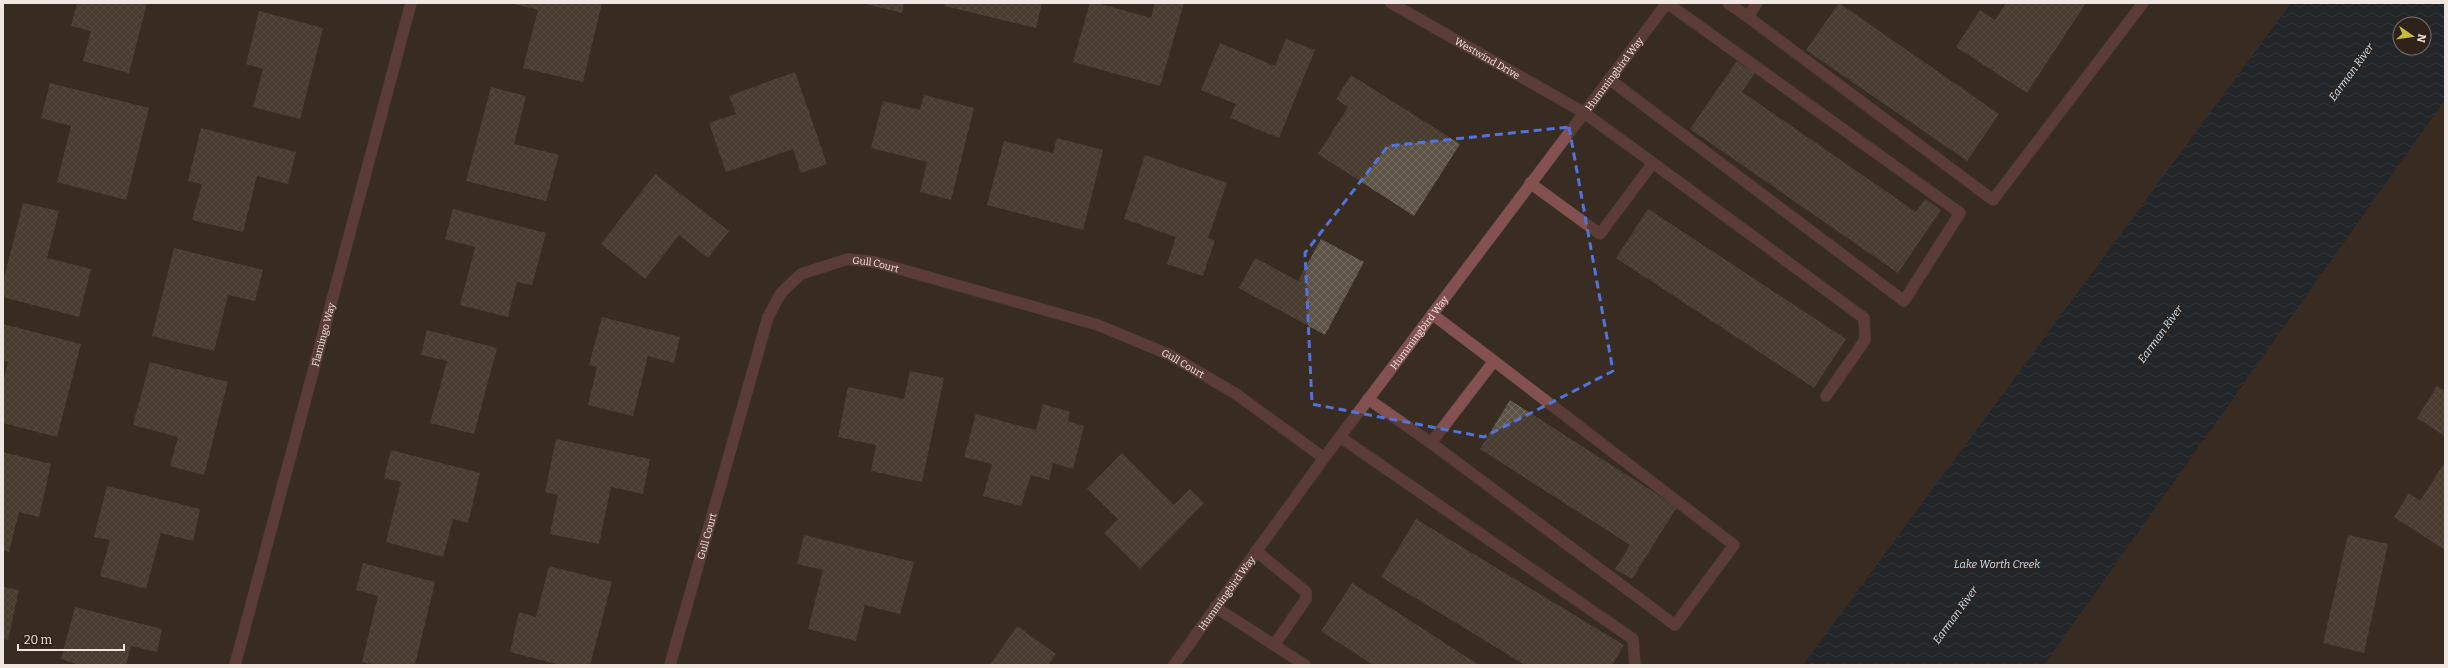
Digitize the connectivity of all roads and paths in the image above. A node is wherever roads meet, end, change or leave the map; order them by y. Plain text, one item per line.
1 (411, 3) edge
2 (1391, 3) edge
3 (1667, 3) edge
4 (1728, 3) edge
5 (1757, 3) edge
6 (2143, 3) edge
7 (1748, 17) junction
8 (1609, 78) junction
9 (1584, 112) junction
10 (1653, 163) junction
11 (1530, 183) junction
12 (1432, 314) junction
13 (1494, 361) junction
14 (1826, 396) dead end
15 (1368, 399) junction
16 (1340, 437) junction
17 (1431, 443) junction
18 (1324, 458) junction
19 (1256, 551) junction
20 (1215, 607) junction
21 (1274, 645) junction
22 (235, 665) edge
23 (670, 665) edge
24 (1174, 665) edge
25 (1305, 665) edge
26 (1635, 665) edge

1 - 22 street, Flamingo Way
2 - 9 street, Westwind Drive
3 - 8 street, Hummingbird Way
3 - 8 street
4 - 7 street
5 - 7 street
6 - 7 street
8 - 9 street, Hummingbird Way
9 - 10 street, Westwind Drive
9 - 11 street, Hummingbird Way
10 - 11 street
10 - 14 street, Westwind Drive
11 - 12 street, Hummingbird Way
12 - 13 street
12 - 15 street, Hummingbird Way
13 - 17 street
13 - 17 street
15 - 16 street, Hummingbird Way
15 - 17 street
16 - 18 street, Hummingbird Way
16 - 26 street
18 - 19 street, Hummingbird Way
18 - 23 street, Gull Court
19 - 20 street, Hummingbird Way
19 - 21 street
20 - 21 street
20 - 24 street, Hummingbird Way
21 - 25 street

